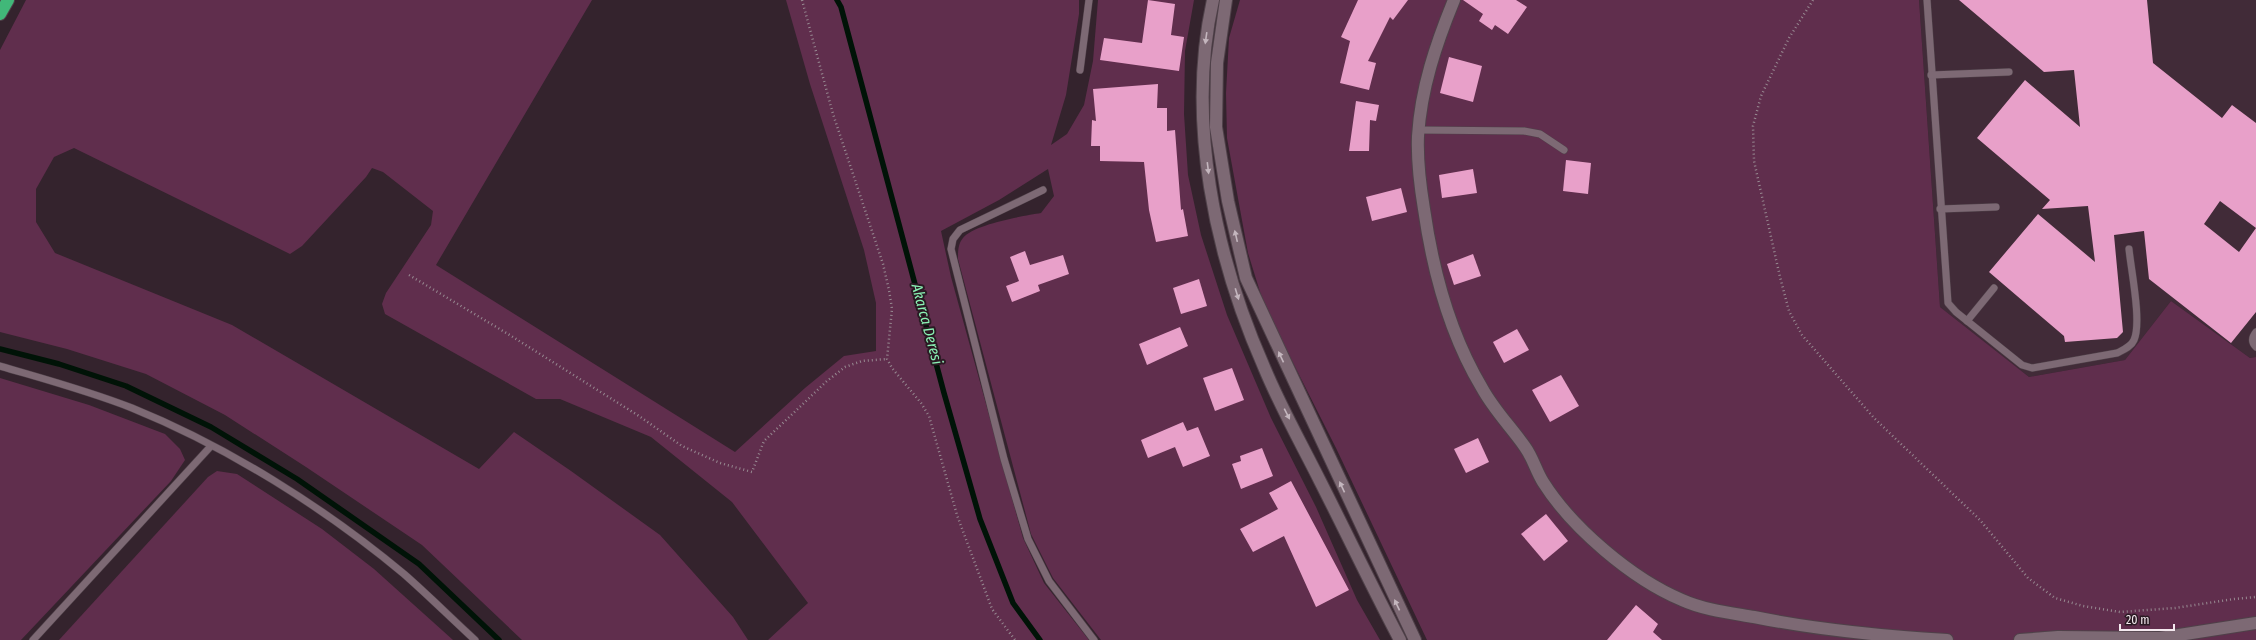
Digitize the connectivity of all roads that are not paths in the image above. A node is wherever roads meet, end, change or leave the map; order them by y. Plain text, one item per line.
1 (8, 0) edge
2 (1089, 0) edge
3 (1213, 0) edge
4 (1226, 0) edge
5 (1454, 0) edge
6 (1927, 0) edge
7 (0, 14) edge
8 (1080, 70) dead end
9 (2009, 72) dead end
10 (1930, 75) junction
11 (1419, 130) junction
12 (1564, 150) dead end
13 (1044, 190) dead end
14 (1996, 207) dead end
15 (1940, 209) junction
16 (2129, 249) dead end
17 (1994, 288) dead end
18 (1967, 321) junction
19 (2256, 332) edge
20 (2256, 347) edge
21 (0, 366) edge
22 (211, 446) junction
23 (2256, 623) edge
24 (33, 640) edge
25 (475, 640) edge
26 (1094, 640) edge
27 (1400, 640) edge
28 (1415, 640) edge
29 (1947, 640) edge
30 (2020, 640) edge

1 - 7 highway
2 - 8 lane
3 -> 27 main road
28 -> 4 main road
5 - 11 main road
6 - 10 lane
9 - 10 lane
10 - 15 lane
11 - 12 lane
11 - 29 main road
13 - 26 lane
14 - 15 lane
15 - 18 lane
16 - 18 lane
17 - 18 lane
19 - 20 lane
21 - 22 lane
22 - 24 lane
22 - 25 lane
23 - 30 main road

